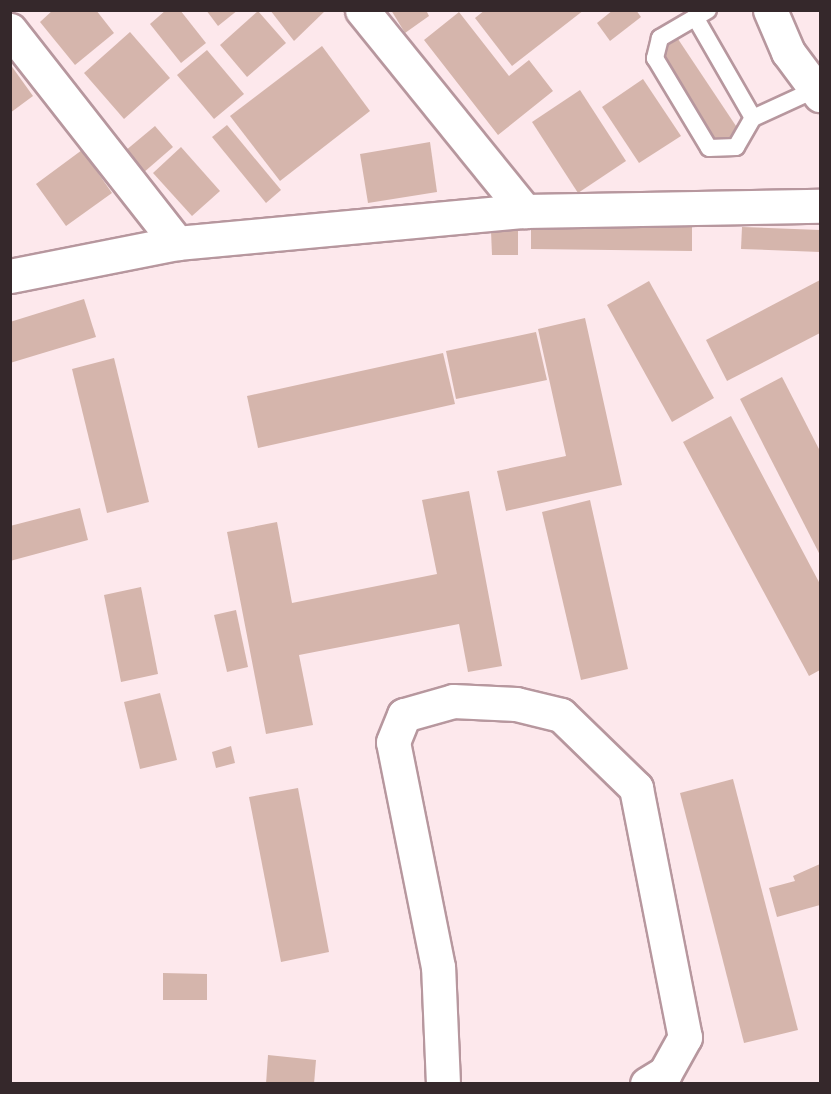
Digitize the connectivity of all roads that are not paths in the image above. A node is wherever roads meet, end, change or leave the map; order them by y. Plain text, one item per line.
1 (362, 10) edge
2 (770, 10) edge
3 (701, 14) edge
4 (10, 30) edge
5 (818, 92) edge
6 (753, 118) junction
7 (820, 206) edge
8 (525, 211) junction
9 (177, 243) junction
10 (10, 276) edge
11 (443, 1083) edge
12 (647, 1083) edge

1 - 8 street
2 - 5 street
3 - 6 lane
3 - 6 lane
4 - 9 street
5 - 6 lane
7 - 8 street
8 - 9 street
9 - 10 street
11 - 12 street

